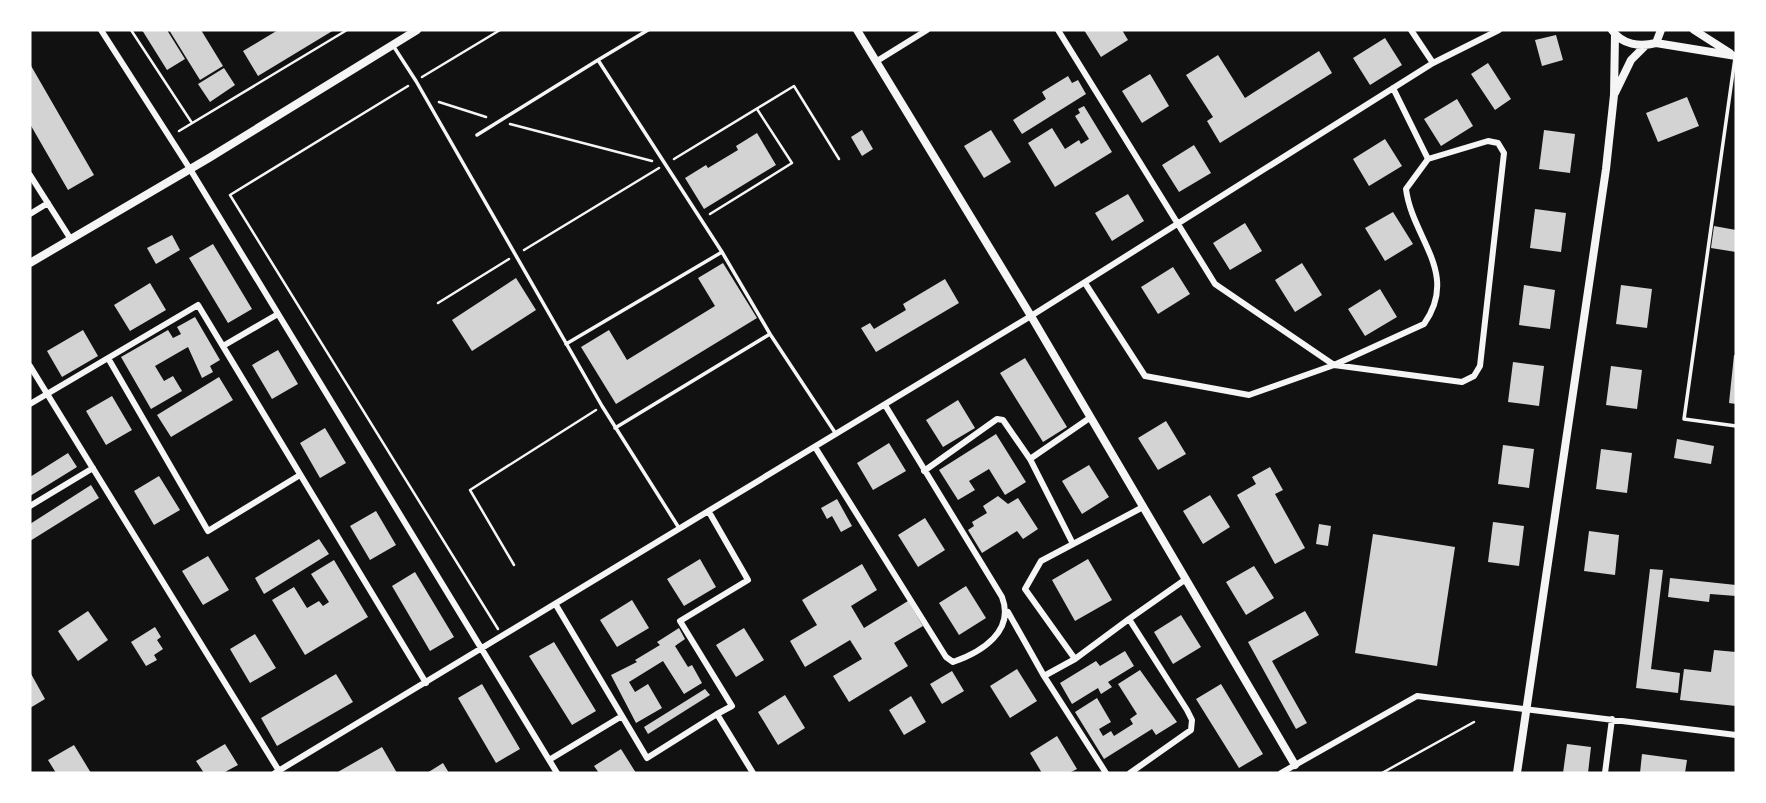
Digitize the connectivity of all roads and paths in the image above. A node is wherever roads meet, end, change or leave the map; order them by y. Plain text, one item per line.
1 (101, 30) edge
2 (131, 30) edge
3 (347, 30) edge
4 (417, 30) edge
5 (500, 30) edge
6 (648, 30) edge
7 (858, 30) edge
8 (927, 30) edge
9 (1058, 30) edge
10 (1411, 30) edge
11 (1499, 30) edge
12 (1661, 30) edge
13 (1694, 30) edge
14 (1614, 32) edge
15 (1656, 43) junction
16 (1646, 45) junction
17 (393, 46) junction
18 (1736, 56) edge
19 (598, 60) junction
20 (877, 61) junction
21 (1433, 63) junction
22 (416, 81) junction
23 (1394, 88) junction
24 (1614, 95) junction
25 (426, 98) junction
26 (757, 108) junction
27 (499, 121) junction
28 (192, 123) junction
29 (477, 135) dead end
30 (169, 136) junction
31 (839, 159) dead end
32 (1428, 159) junction
33 (666, 164) junction
34 (190, 169) junction
35 (30, 175) edge
36 (48, 203) junction
37 (30, 214) edge
38 (701, 220) junction
39 (1176, 225) junction
40 (69, 239) junction
41 (722, 252) junction
42 (517, 254) junction
43 (30, 263) edge
44 (1085, 282) junction
45 (438, 303) dead end
46 (278, 314) junction
47 (1031, 316) junction
48 (771, 334) junction
49 (566, 344) junction
50 (223, 346) junction
51 (108, 358) junction
52 (1334, 365) junction
53 (30, 366) edge
54 (47, 394) junction
55 (30, 404) edge
56 (885, 405) junction
57 (601, 406) junction
58 (1091, 417) junction
59 (1736, 426) edge
60 (615, 428) junction
61 (836, 434) junction
62 (815, 447) junction
63 (1030, 459) junction
64 (93, 468) junction
65 (924, 471) junction
66 (300, 475) junction
67 (30, 506) edge
68 (1143, 507) junction
69 (709, 512) junction
70 (680, 530) junction
71 (1073, 544) junction
72 (514, 565) dead end
73 (1186, 579) junction
74 (556, 605) junction
75 (1008, 612) junction
76 (1129, 619) junction
77 (503, 637) junction
78 (484, 649) junction
79 (1075, 659) junction
80 (1044, 676) junction
81 (426, 683) junction
82 (1526, 709) junction
83 (717, 714) junction
84 (622, 716) junction
85 (1612, 719) junction
86 (1474, 722) dead end
87 (1736, 735) edge
88 (549, 760) junction
89 (1295, 765) junction
90 (277, 772) edge
91 (557, 773) edge
92 (753, 773) edge
93 (1106, 773) edge
94 (1130, 773) edge
95 (1280, 773) edge
96 (1382, 773) edge
97 (1517, 773) edge
98 (1605, 773) edge

1 - 30 street
2 - 28 path
3 - 28 path
4 - 17 street
5 - 22 path
6 - 19 lane
7 - 20 street
8 - 20 street
9 - 39 street
10 - 21 street
11 - 21 street
12 - 15 street
13 - 18 street
14 - 16 street
14 - 24 street
15 - 16 street
15 - 18 street
16 - 24 street
17 - 22 lane
17 - 34 street
18 - 59 lane
19 - 27 lane
19 - 33 lane
20 - 47 street
21 - 23 street
22 - 25 lane
22 - 77 path
23 - 32 street
23 - 39 street
24 - 82 street
25 - 27 path
25 - 42 lane
26 - 31 path
26 - 33 path
26 - 38 path
27 - 29 lane
27 - 33 path
28 - 30 path
30 - 34 street
32 - 52 street
32 - 52 street
33 - 38 lane
33 - 42 path
34 - 40 street
34 - 46 street
35 - 36 street
36 - 37 street
36 - 40 street
38 - 41 lane
39 - 44 street
39 - 52 street
40 - 43 street
41 - 48 lane
41 - 49 lane
42 - 45 path
42 - 49 lane
44 - 47 street
44 - 52 street
46 - 50 street
46 - 78 street
47 - 56 street
47 - 58 street
48 - 60 lane
48 - 61 lane
49 - 57 lane
50 - 51 street
50 - 66 street
51 - 54 street
51 - 66 street
53 - 54 street
54 - 55 street
54 - 64 street
56 - 61 street
56 - 65 street
57 - 60 lane
57 - 72 path
58 - 63 street
58 - 68 street
60 - 70 lane
61 - 62 street
62 - 69 street
62 - 75 street
63 - 65 street
63 - 71 street
64 - 67 street
64 - 90 street
65 - 75 street
66 - 81 street
68 - 71 street
68 - 73 street
69 - 70 street
69 - 83 street
70 - 74 street
71 - 79 street
73 - 76 street
73 - 89 street
74 - 77 street
74 - 84 street
75 - 80 street
76 - 79 street
76 - 94 street
77 - 78 street
78 - 81 street
78 - 88 street
79 - 80 street
80 - 93 street
81 - 90 street
82 - 85 street
82 - 89 street
82 - 97 street
83 - 84 street
83 - 92 street
84 - 88 street
85 - 87 street
85 - 98 street
86 - 96 path
88 - 91 street
89 - 95 street

